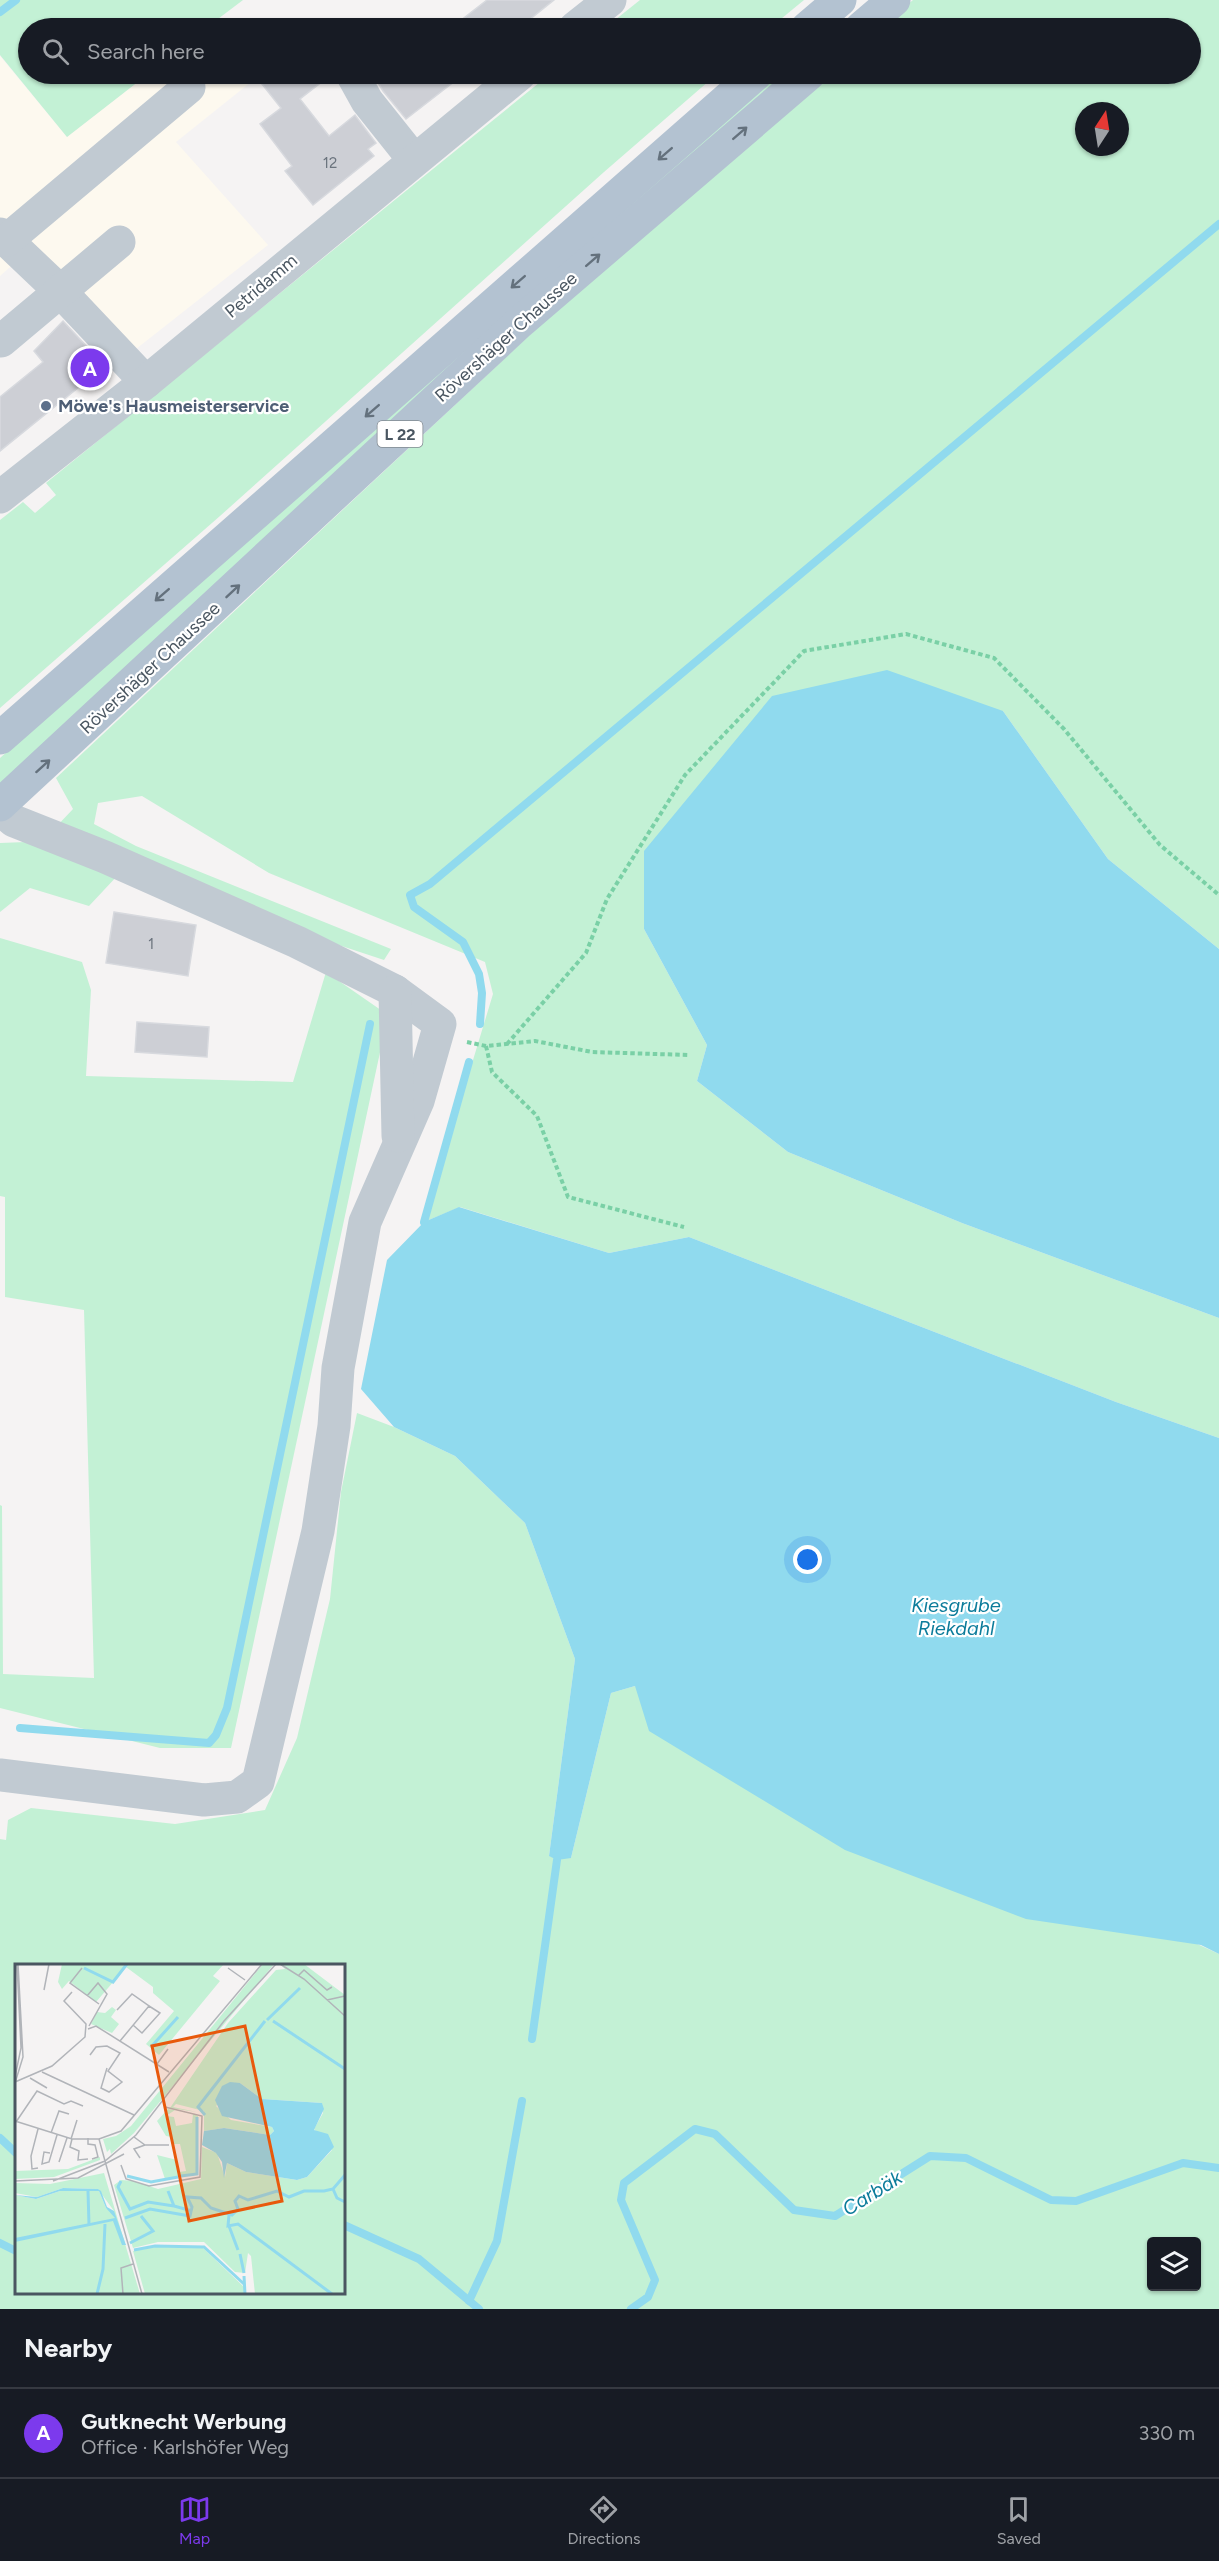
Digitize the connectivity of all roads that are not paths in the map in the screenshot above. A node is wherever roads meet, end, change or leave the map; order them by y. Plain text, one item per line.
1 (610, 0) edge
2 (840, 0) edge
3 (894, 0) edge
4 (588, 18) edge
5 (819, 18) edge
6 (873, 18) edge
7 (358, 84) edge
8 (508, 84) edge
9 (745, 84) edge
10 (797, 84) edge
11 (189, 87) dead end
12 (414, 160) junction
13 (4, 237) edge
14 (119, 242) dead end
15 (60, 291) junction
16 (1, 341) edge
17 (146, 382) junction
18 (0, 497) edge
19 (0, 738) edge
20 (0, 807) edge
21 (394, 991) junction
22 (398, 1148) junction
23 (0, 1775) edge

1 - 4 street
2 - 5 main road
3 - 6 main road
7 - 12 street
8 - 12 street, Petridamm
9 -> 19 main road, Rövershäger Chaussee / L 22
20 -> 10 main road, Rövershäger Chaussee / L 22
11 - 13 street
12 - 17 street, Petridamm
13 - 15 street
14 - 15 street
15 - 16 street
15 - 17 street
17 - 18 street, Petridamm
20 - 21 street
21 - 22 street
21 - 22 street
22 - 23 street

